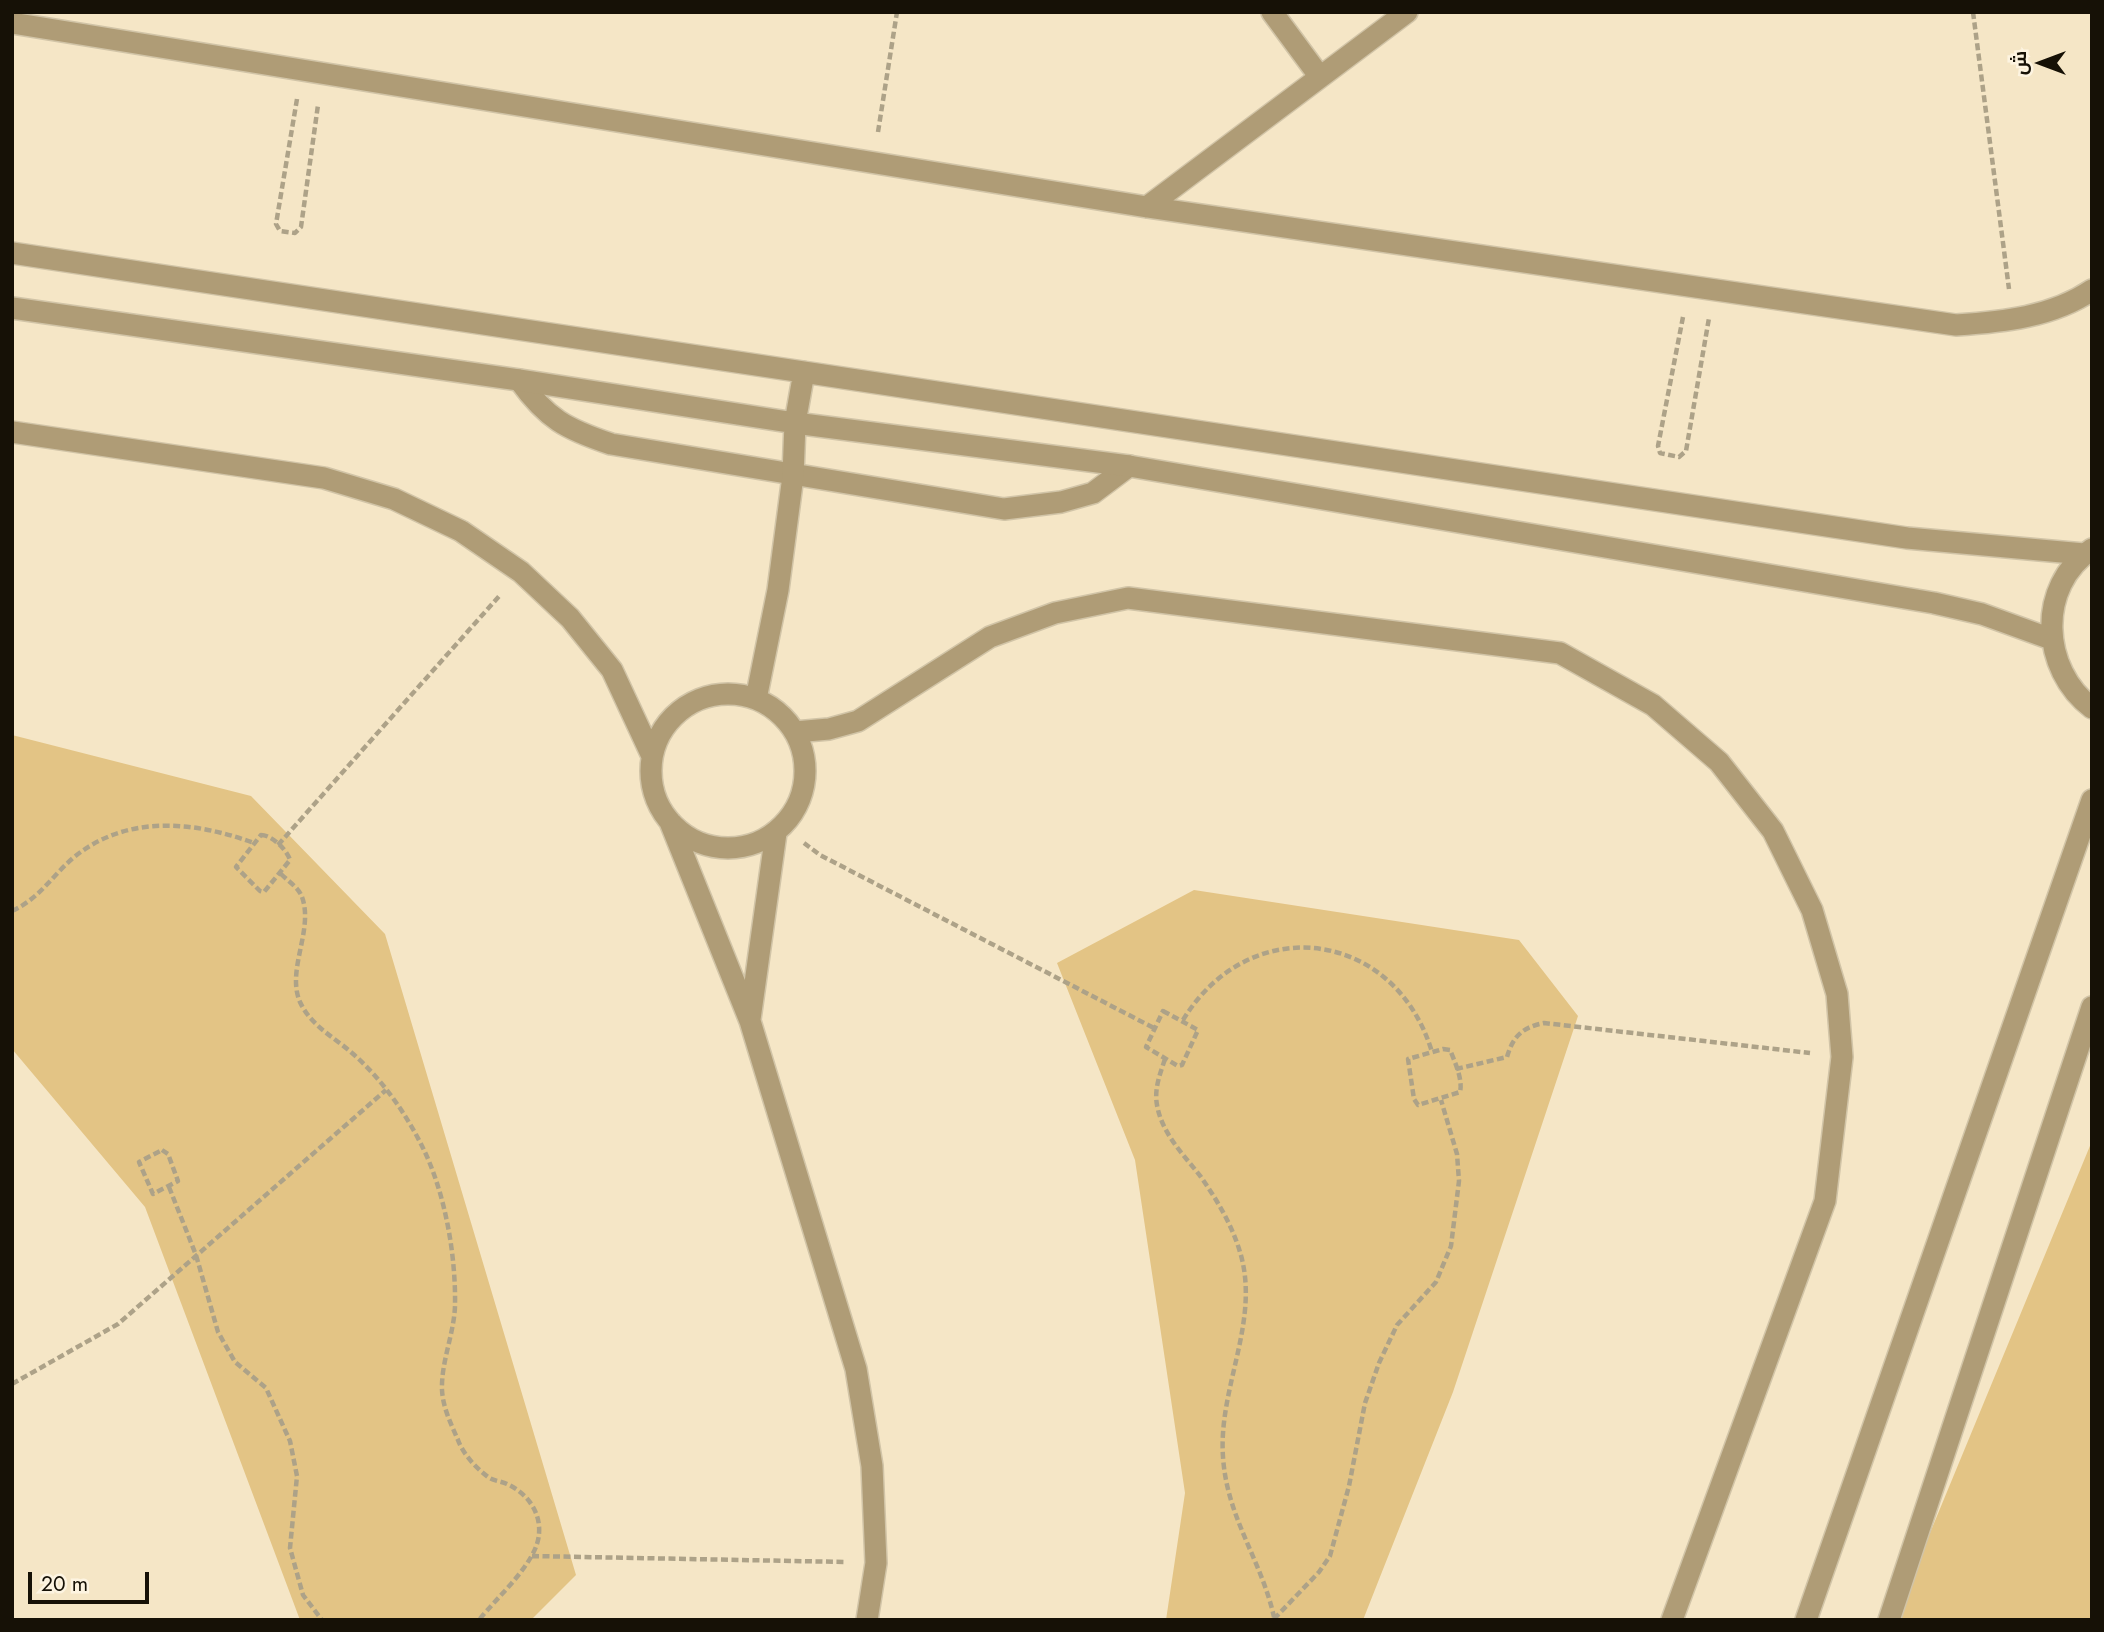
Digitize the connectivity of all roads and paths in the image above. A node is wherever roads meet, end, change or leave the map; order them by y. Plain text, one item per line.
1 (897, 12) edge
2 (1272, 12) edge
3 (1407, 12) edge
4 (1973, 12) edge
5 (12, 23) edge
6 (312, 72) junction
7 (1320, 77) junction
8 (874, 163) junction
9 (1147, 207) junction
10 (12, 253) edge
11 (1689, 285) junction
12 (1714, 289) junction
13 (2092, 290) edge
14 (12, 308) edge
15 (2013, 321) junction
16 (804, 372) junction
17 (519, 380) junction
18 (795, 423) junction
19 (12, 432) edge
20 (1129, 466) junction
21 (793, 476) junction
22 (2088, 551) edge
23 (520, 572) junction
24 (2051, 639) junction
25 (756, 699) junction
26 (2092, 708) edge
27 (795, 732) junction
28 (652, 756) junction
29 (2092, 800) edge
30 (670, 822) junction
31 (783, 826) junction
32 (254, 843) junction
33 (278, 845) junction
34 (281, 874) junction
35 (12, 911) edge
36 (2092, 1007) edge
37 (1183, 1020) junction
38 (750, 1021) junction
39 (1154, 1028) junction
40 (1432, 1052) junction
41 (1842, 1057) junction
42 (1166, 1059) junction
43 (1456, 1069) junction
44 (386, 1090) junction
45 (1441, 1100) junction
46 (169, 1187) junction
47 (196, 1255) junction
48 (12, 1384) edge
49 (532, 1556) junction
50 (876, 1563) junction
51 (1274, 1618) edge
52 (322, 1620) edge
53 (479, 1620) edge
54 (867, 1620) edge
55 (1672, 1620) edge
56 (1806, 1620) edge
57 (1889, 1620) edge

1 - 8 path
2 - 7 street
3 - 7 street
4 - 15 path
5 - 6 street
6 - 6 path
6 - 8 street
7 - 9 street
8 - 9 street
9 - 11 street
10 - 16 street
11 - 12 street
11 - 12 path
12 - 15 street
13 - 15 street
14 - 17 street
16 - 18 street
16 - 22 street
17 - 18 street
17 - 21 street
18 - 20 street
18 - 21 street
19 - 23 street
20 - 21 street
20 - 24 street
21 - 25 street
22 - 24 street
23 - 28 street
23 - 33 path
24 - 26 street
25 - 27 street
25 - 28 street
27 - 31 street
27 - 41 street
28 - 30 street
29 - 56 street
30 - 31 street
30 - 38 street
31 - 38 street
31 - 39 path
32 - 33 path
32 - 34 path
32 - 35 path
33 - 34 path
34 - 44 path
36 - 57 street
37 - 39 path
37 - 40 path
37 - 42 path
38 - 50 street
39 - 42 path
40 - 43 path
40 - 45 path
41 - 43 path
41 - 55 street
42 - 51 path
43 - 45 path
44 - 47 path
44 - 49 path
45 - 51 path
46 - 46 path
46 - 47 path
47 - 48 path
47 - 52 path
49 - 50 path
49 - 53 path
50 - 54 street

